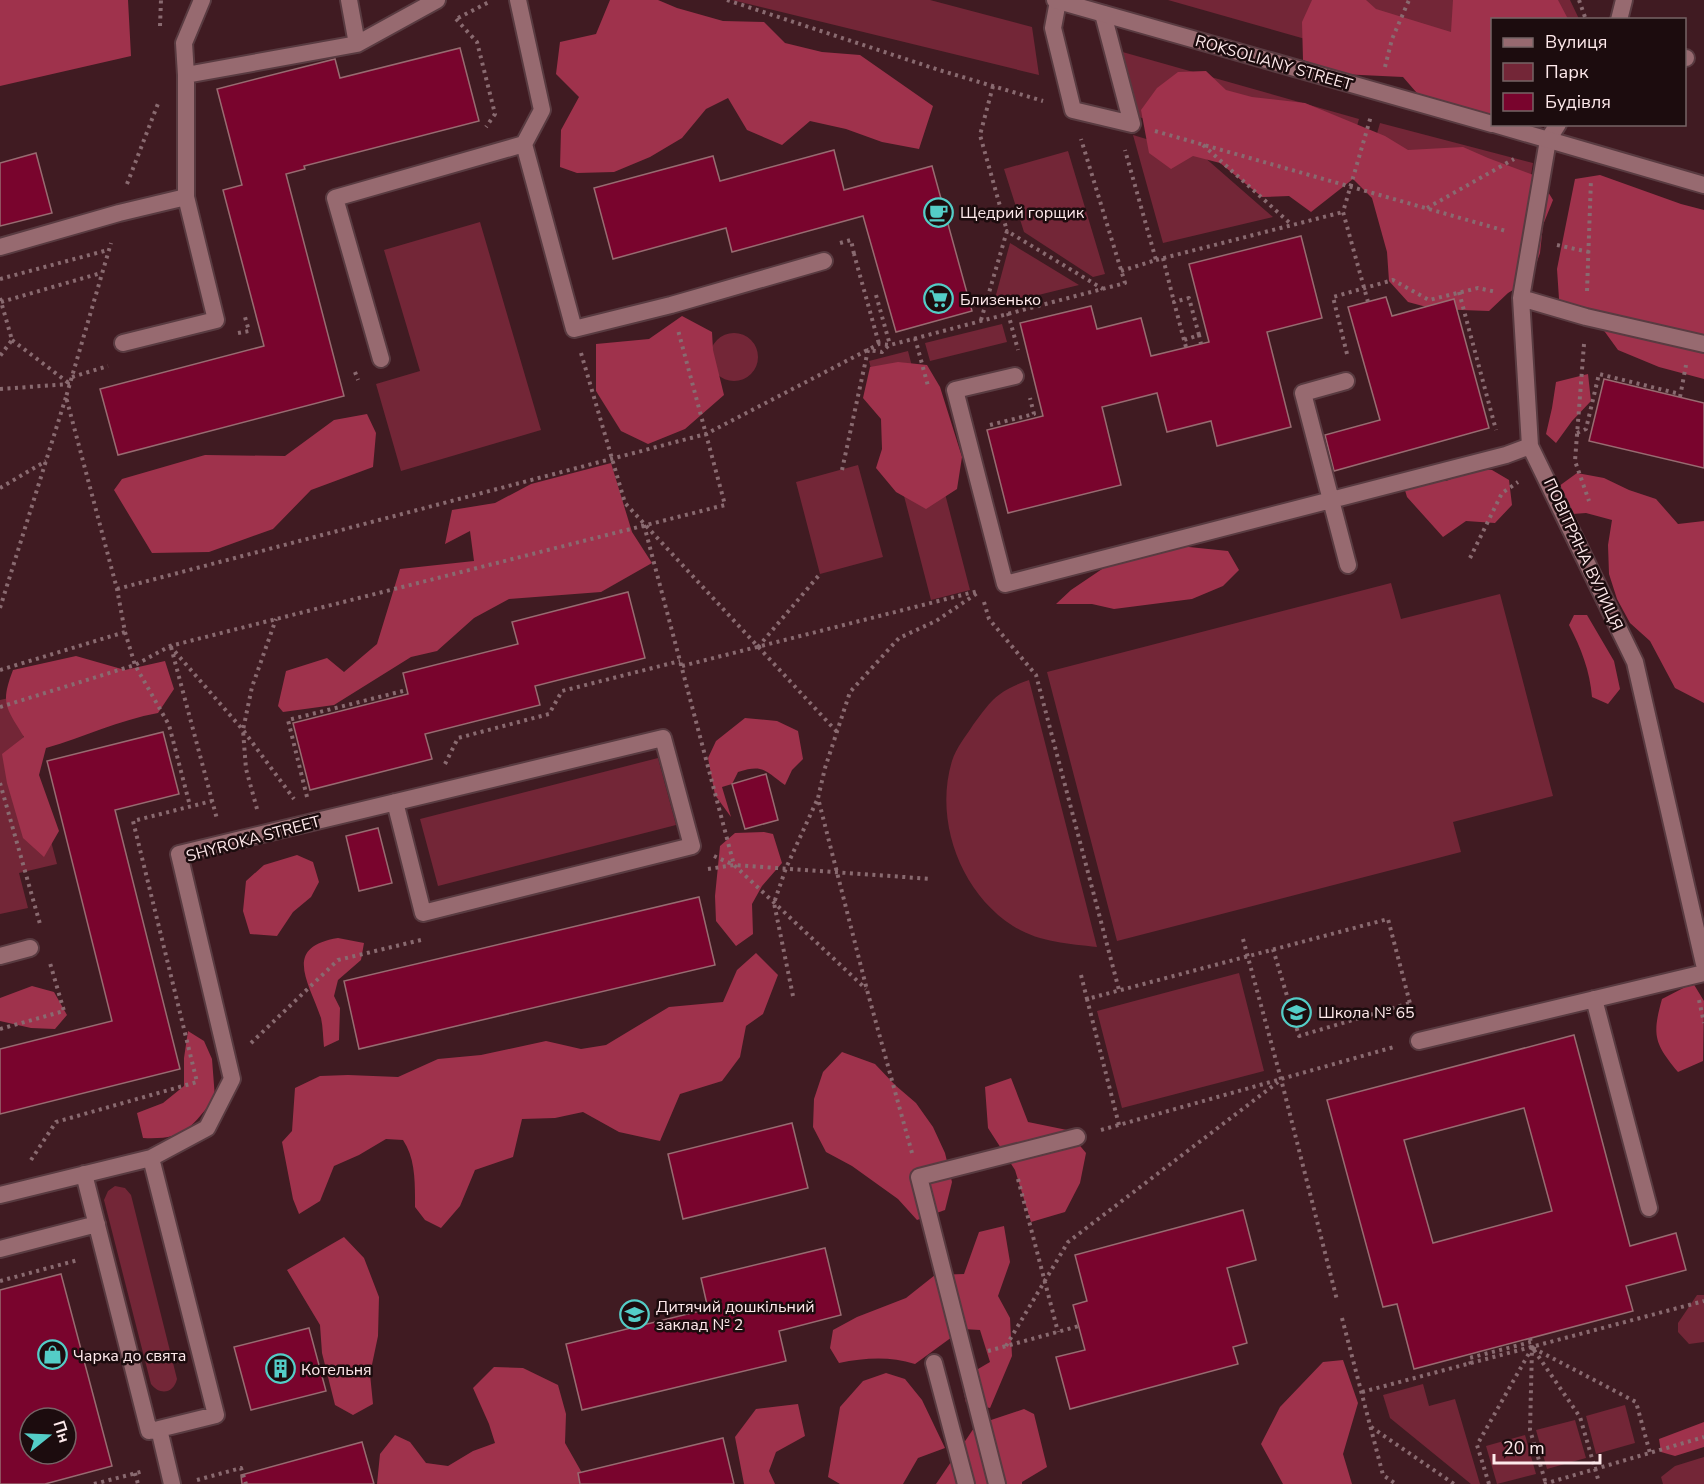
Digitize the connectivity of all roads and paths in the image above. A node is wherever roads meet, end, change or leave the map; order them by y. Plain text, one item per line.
1 (202, 0) edge
2 (349, 0) edge
3 (436, 0) edge
4 (493, 0) edge
5 (518, 0) edge
6 (727, 0) edge
7 (1056, 0) edge
8 (1409, 0) edge
9 (1579, 0) edge
10 (1624, 0) edge
11 (1103, 14) junction
12 (1585, 18) edge
13 (1620, 18) edge
14 (457, 19) dead end
15 (357, 44) junction
16 (1384, 69) dead end
17 (186, 75) junction
18 (993, 86) junction
19 (1073, 110) junction
20 (1372, 114) dead end
21 (1124, 122) junction
22 (1491, 123) edge
23 (1500, 126) edge
24 (1557, 126) edge
25 (1548, 140) junction
26 (524, 144) junction
27 (1202, 144) junction
28 (1592, 168) dead end
29 (1704, 185) edge
30 (1350, 187) junction
31 (186, 197) junction
32 (1426, 208) junction
33 (1343, 212) junction
34 (119, 213) junction
35 (1292, 225) junction
36 (1006, 231) junction
37 (1510, 232) dead end
38 (840, 243) dead end
39 (1549, 243) dead end
40 (0, 247) edge
41 (108, 250) junction
42 (1589, 252) junction
43 (854, 254) junction
44 (1162, 258) junction
45 (1156, 260) junction
46 (824, 261) joint
47 (1121, 271) junction
48 (102, 273) junction
49 (0, 279) edge
50 (1364, 288) junction
51 (1103, 289) junction
52 (1459, 292) junction
53 (876, 295) dead end
54 (1521, 298) junction
55 (1, 300) edge
56 (1174, 302) junction
57 (1368, 302) dead end
58 (671, 305) junction
59 (1008, 314) junction
60 (1586, 317) junction
61 (981, 321) junction
62 (574, 329) junction
63 (1199, 336) junction
64 (12, 340) junction
65 (1184, 340) junction
66 (123, 344) dead end
67 (879, 344) junction
68 (1201, 344) dead end
69 (1704, 344) edge
70 (890, 345) junction
71 (1186, 347) dead end
72 (868, 350) junction
73 (1019, 354) dead end
74 (0, 356) edge
75 (381, 359) dead end
76 (1015, 376) dead end
77 (1581, 379) dead end
78 (1346, 381) joint
79 (70, 384) junction
80 (0, 389) edge
81 (1029, 394) dead end
82 (66, 396) junction
83 (1680, 397) dead end
84 (980, 428) dead end
85 (1496, 430) dead end
86 (1577, 433) dead end
87 (706, 434) junction
88 (1530, 446) junction
89 (612, 458) junction
90 (46, 460) junction
91 (842, 470) dead end
92 (1519, 481) dead end
93 (0, 488) edge
94 (1331, 500) junction
95 (644, 524) junction
96 (1470, 558) dead end
97 (1348, 565) dead end
98 (820, 574) dead end
99 (117, 589) junction
100 (0, 608) edge
101 (276, 618) junction
102 (989, 619) dead end
103 (125, 632) junction
104 (170, 646) junction
105 (758, 647) junction
106 (681, 663) junction
107 (135, 665) junction
108 (0, 670) edge
109 (402, 691) dead end
110 (0, 707) edge
111 (243, 730) junction
112 (837, 732) junction
113 (443, 767) dead end
114 (818, 798) junction
115 (212, 801) junction
116 (309, 802) dead end
117 (395, 802) junction
118 (297, 805) dead end
119 (190, 806) junction
120 (263, 834) junction
121 (223, 843) junction
122 (692, 846) junction
123 (735, 865) junction
124 (786, 868) junction
125 (699, 870) dead end
126 (837, 871) junction
127 (932, 879) dead end
128 (774, 903) junction
129 (428, 938) dead end
130 (1243, 939) dead end
131 (30, 948) dead end
132 (1273, 949) junction
133 (0, 956) edge
134 (1247, 956) junction
135 (1704, 964) edge
136 (1704, 973) edge
137 (1081, 975) dead end
138 (867, 990) junction
139 (1119, 990) junction
140 (793, 996) dead end
141 (1087, 999) junction
142 (1594, 999) junction
143 (1410, 1003) junction
144 (1419, 1041) joint
145 (1389, 1048) dead end
146 (228, 1064) junction
147 (1281, 1079) junction
148 (197, 1082) junction
149 (1119, 1125) junction
150 (1077, 1137) joint
151 (1011, 1154) junction
152 (151, 1158) junction
153 (29, 1164) dead end
154 (84, 1174) junction
155 (919, 1177) junction
156 (0, 1195) edge
157 (1649, 1208) dead end
158 (97, 1224) junction
159 (0, 1249) edge
160 (104, 1254) junction
161 (0, 1281) edge
162 (1045, 1281) junction
163 (1337, 1300) dead end
164 (1704, 1301) edge
165 (1342, 1318) dead end
166 (1079, 1326) dead end
167 (1058, 1332) junction
168 (1006, 1346) junction
169 (1532, 1348) junction
170 (964, 1358) junction
171 (934, 1363) dead end
172 (1471, 1364) junction
173 (1362, 1392) junction
174 (1371, 1427) junction
175 (159, 1429) junction
176 (1704, 1437) edge
177 (1650, 1453) junction
178 (168, 1464) junction
179 (1595, 1469) junction
180 (135, 1473) junction
181 (1383, 1475) junction
182 (1598, 1479) dead end
183 (191, 1481) dead end
184 (202, 1481) edge
185 (94, 1484) edge
186 (138, 1484) edge
187 (172, 1484) edge
188 (246, 1484) edge
189 (966, 1484) edge
190 (996, 1484) edge
191 (1384, 1484) edge
192 (1396, 1484) edge
193 (1454, 1484) edge
194 (1489, 1484) edge
195 (1545, 1484) edge

1 - 17 street
2 - 15 street
3 - 15 street
4 - 14 path
5 - 26 street
6 - 18 path
7 - 11 street, ROKSOLIANY STREET
7 - 19 street
8 - 16 path
9 - 12 path
10 - 13 street
11 - 21 street
11 - 22 street, ROKSOLIANY STREET
15 - 17 street
17 - 31 street
17 - 34 path
18 - 19 path
18 - 36 path
19 - 21 street
19 - 47 path
20 - 30 path
21 - 27 path
21 - 45 path
23 - 25 street, ROKSOLIANY STREET
24 - 25 street
25 - 29 street, ROKSOLIANY STREET
25 - 32 path
25 - 54 street, ПОВІТРЯНА ВУЛИЦЯ
26 - 62 street
26 - 75 street
27 - 30 path
27 - 35 path
28 - 42 path
30 - 32 path
30 - 33 path
31 - 34 street
31 - 66 street
32 - 37 path
33 - 35 path
33 - 50 path
34 - 40 street
34 - 41 path
35 - 44 path
36 - 51 path
36 - 61 path
38 - 43 path
39 - 42 path
41 - 48 path
41 - 49 path
42 - 60 path
43 - 46 path
43 - 67 path
44 - 45 path
44 - 56 path
45 - 47 path
46 - 58 street
47 - 51 path
48 - 55 path
48 - 79 path
50 - 52 path
50 - 57 path
50 - 78 path
51 - 59 path
52 - 54 path
52 - 85 path
53 - 70 path
54 - 60 street
54 - 88 street, ПОВІТРЯНА ВУЛИЦЯ
55 - 64 path
56 - 63 path
56 - 65 path
58 - 62 street
58 - 87 path
59 - 61 path
59 - 73 path
60 - 69 street
60 - 77 path
61 - 70 path
62 - 89 path
63 - 65 path
63 - 68 path
64 - 74 path
64 - 79 path
65 - 71 path
67 - 70 path
67 - 72 path
70 - 72 path
72 - 87 path
72 - 91 path
76 - 94 street
78 - 94 street
79 - 80 path
79 - 82 path
81 - 84 path
82 - 90 path
82 - 99 path
83 - 86 path
87 - 89 path
87 - 95 path
88 - 94 street
88 - 135 street, ПОВІТРЯНА ВУЛИЦЯ
89 - 95 path
89 - 99 path
90 - 93 path
90 - 100 path
92 - 96 path
94 - 97 street
95 - 101 path
95 - 105 path
95 - 106 path
98 - 105 path
99 - 103 path
101 - 104 path
101 - 111 path
102 - 139 path
103 - 107 path
103 - 108 path
104 - 107 path
104 - 111 path
104 - 115 path
105 - 106 path
105 - 112 path
105 - 112 path
106 - 113 path
106 - 123 path
107 - 110 path
107 - 119 path
109 - 116 path
111 - 118 path
111 - 120 path
112 - 114 path
114 - 124 path
114 - 126 path
115 - 119 path
115 - 121 path
117 - 120 street, SHYROKA STREET
117 - 122 street, SHYROKA STREET
117 - 122 street
119 - 148 path
120 - 121 street, SHYROKA STREET
121 - 146 street, SHYROKA STREET
122 - 123 path
123 - 124 path
123 - 125 path
123 - 128 path
124 - 126 path
124 - 128 path
126 - 127 path
126 - 138 path
128 - 138 path
128 - 140 path
129 - 146 path
130 - 134 path
131 - 133 street
132 - 134 path
132 - 143 path
132 - 143 path
134 - 139 path
134 - 147 path
136 - 142 street
137 - 141 path
138 - 155 path
139 - 141 path
141 - 149 path
142 - 144 street
142 - 157 street
143 - 144 path
145 - 147 path
146 - 148 path
146 - 152 street, SHYROKA STREET
147 - 149 path
147 - 162 path
147 - 163 path
148 - 153 path
149 - 150 path
150 - 151 street
151 - 155 street
151 - 162 path
152 - 154 street, SHYROKA STREET
152 - 175 street
154 - 156 street, SHYROKA STREET
154 - 158 street
155 - 170 street
158 - 159 street
158 - 160 street
160 - 161 path
160 - 175 street
162 - 167 path
162 - 168 path
164 - 169 path
165 - 173 path
166 - 167 path
167 - 168 path
168 - 170 path
169 - 172 path
169 - 172 path
169 - 177 path
169 - 179 path
169 - 194 path
169 - 195 path
170 - 190 street
171 - 189 street
172 - 173 path
173 - 174 path
174 - 181 path
174 - 193 path
175 - 178 street
176 - 177 path
177 - 179 path
178 - 180 path
178 - 187 street
179 - 182 path
179 - 195 path
180 - 185 path
180 - 186 path
181 - 191 path
181 - 192 path
183 - 184 path
184 - 188 path

